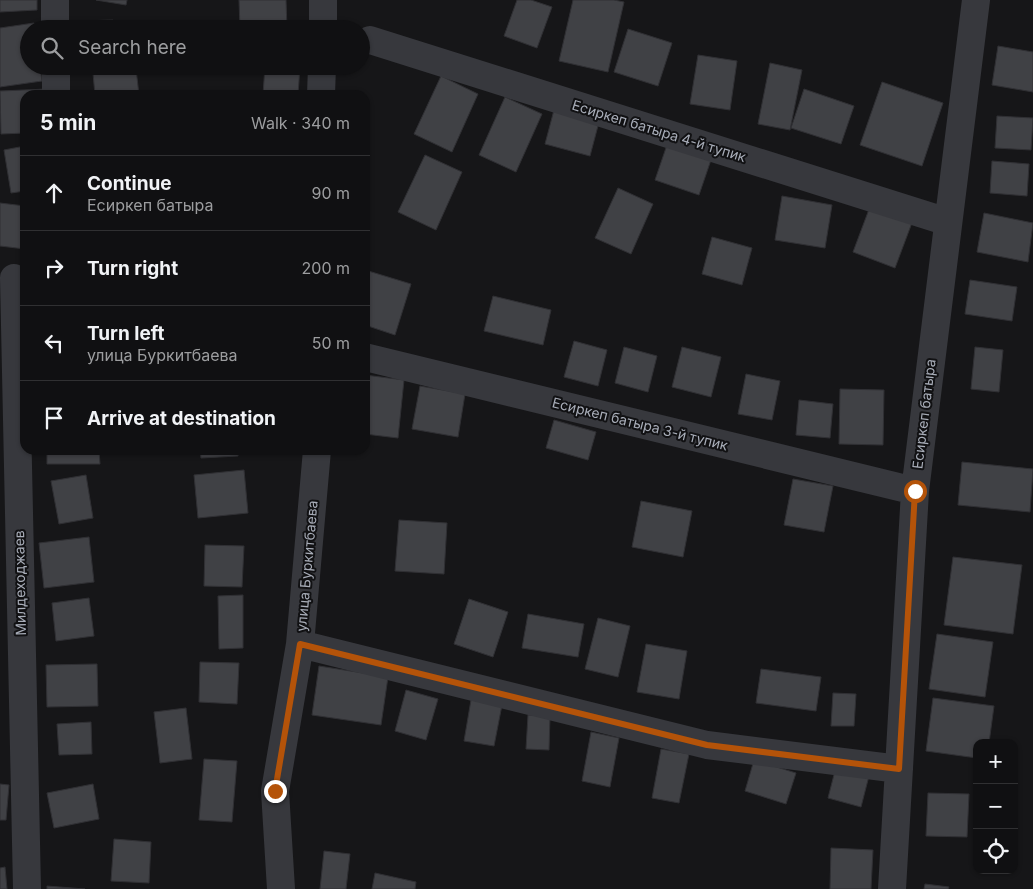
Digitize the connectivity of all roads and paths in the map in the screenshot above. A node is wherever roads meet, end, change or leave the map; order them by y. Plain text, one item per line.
1 (55, 0) edge
2 (323, 0) edge
3 (976, 0) edge
4 (56, 20) edge
5 (323, 20) edge
6 (370, 40) dead end
7 (56, 75) edge
8 (322, 75) edge
9 (56, 90) edge
10 (321, 90) edge
11 (948, 222) junction
12 (13, 278) edge
13 (370, 358) edge
14 (317, 455) edge
15 (915, 491) junction
16 (300, 644) junction
17 (899, 769) junction
18 (27, 889) edge
19 (281, 889) edge
20 (892, 889) edge

1 - 4 street
2 - 5 street
3 - 11 street, Есиркеп батыра
6 - 11 street, Есиркеп батыра 4-й тупик
7 - 9 street
8 - 10 street
11 - 15 street, Есиркеп батыра
12 - 18 street, Милдеходжаев
13 - 15 street, Есиркеп батыра 3-й тупик
14 - 16 street, улица Буркитбаева
15 - 17 street, Есиркеп батыра
16 - 17 street
16 - 19 street, улица Буркитбаева
17 - 20 street, Есиркеп батыра

